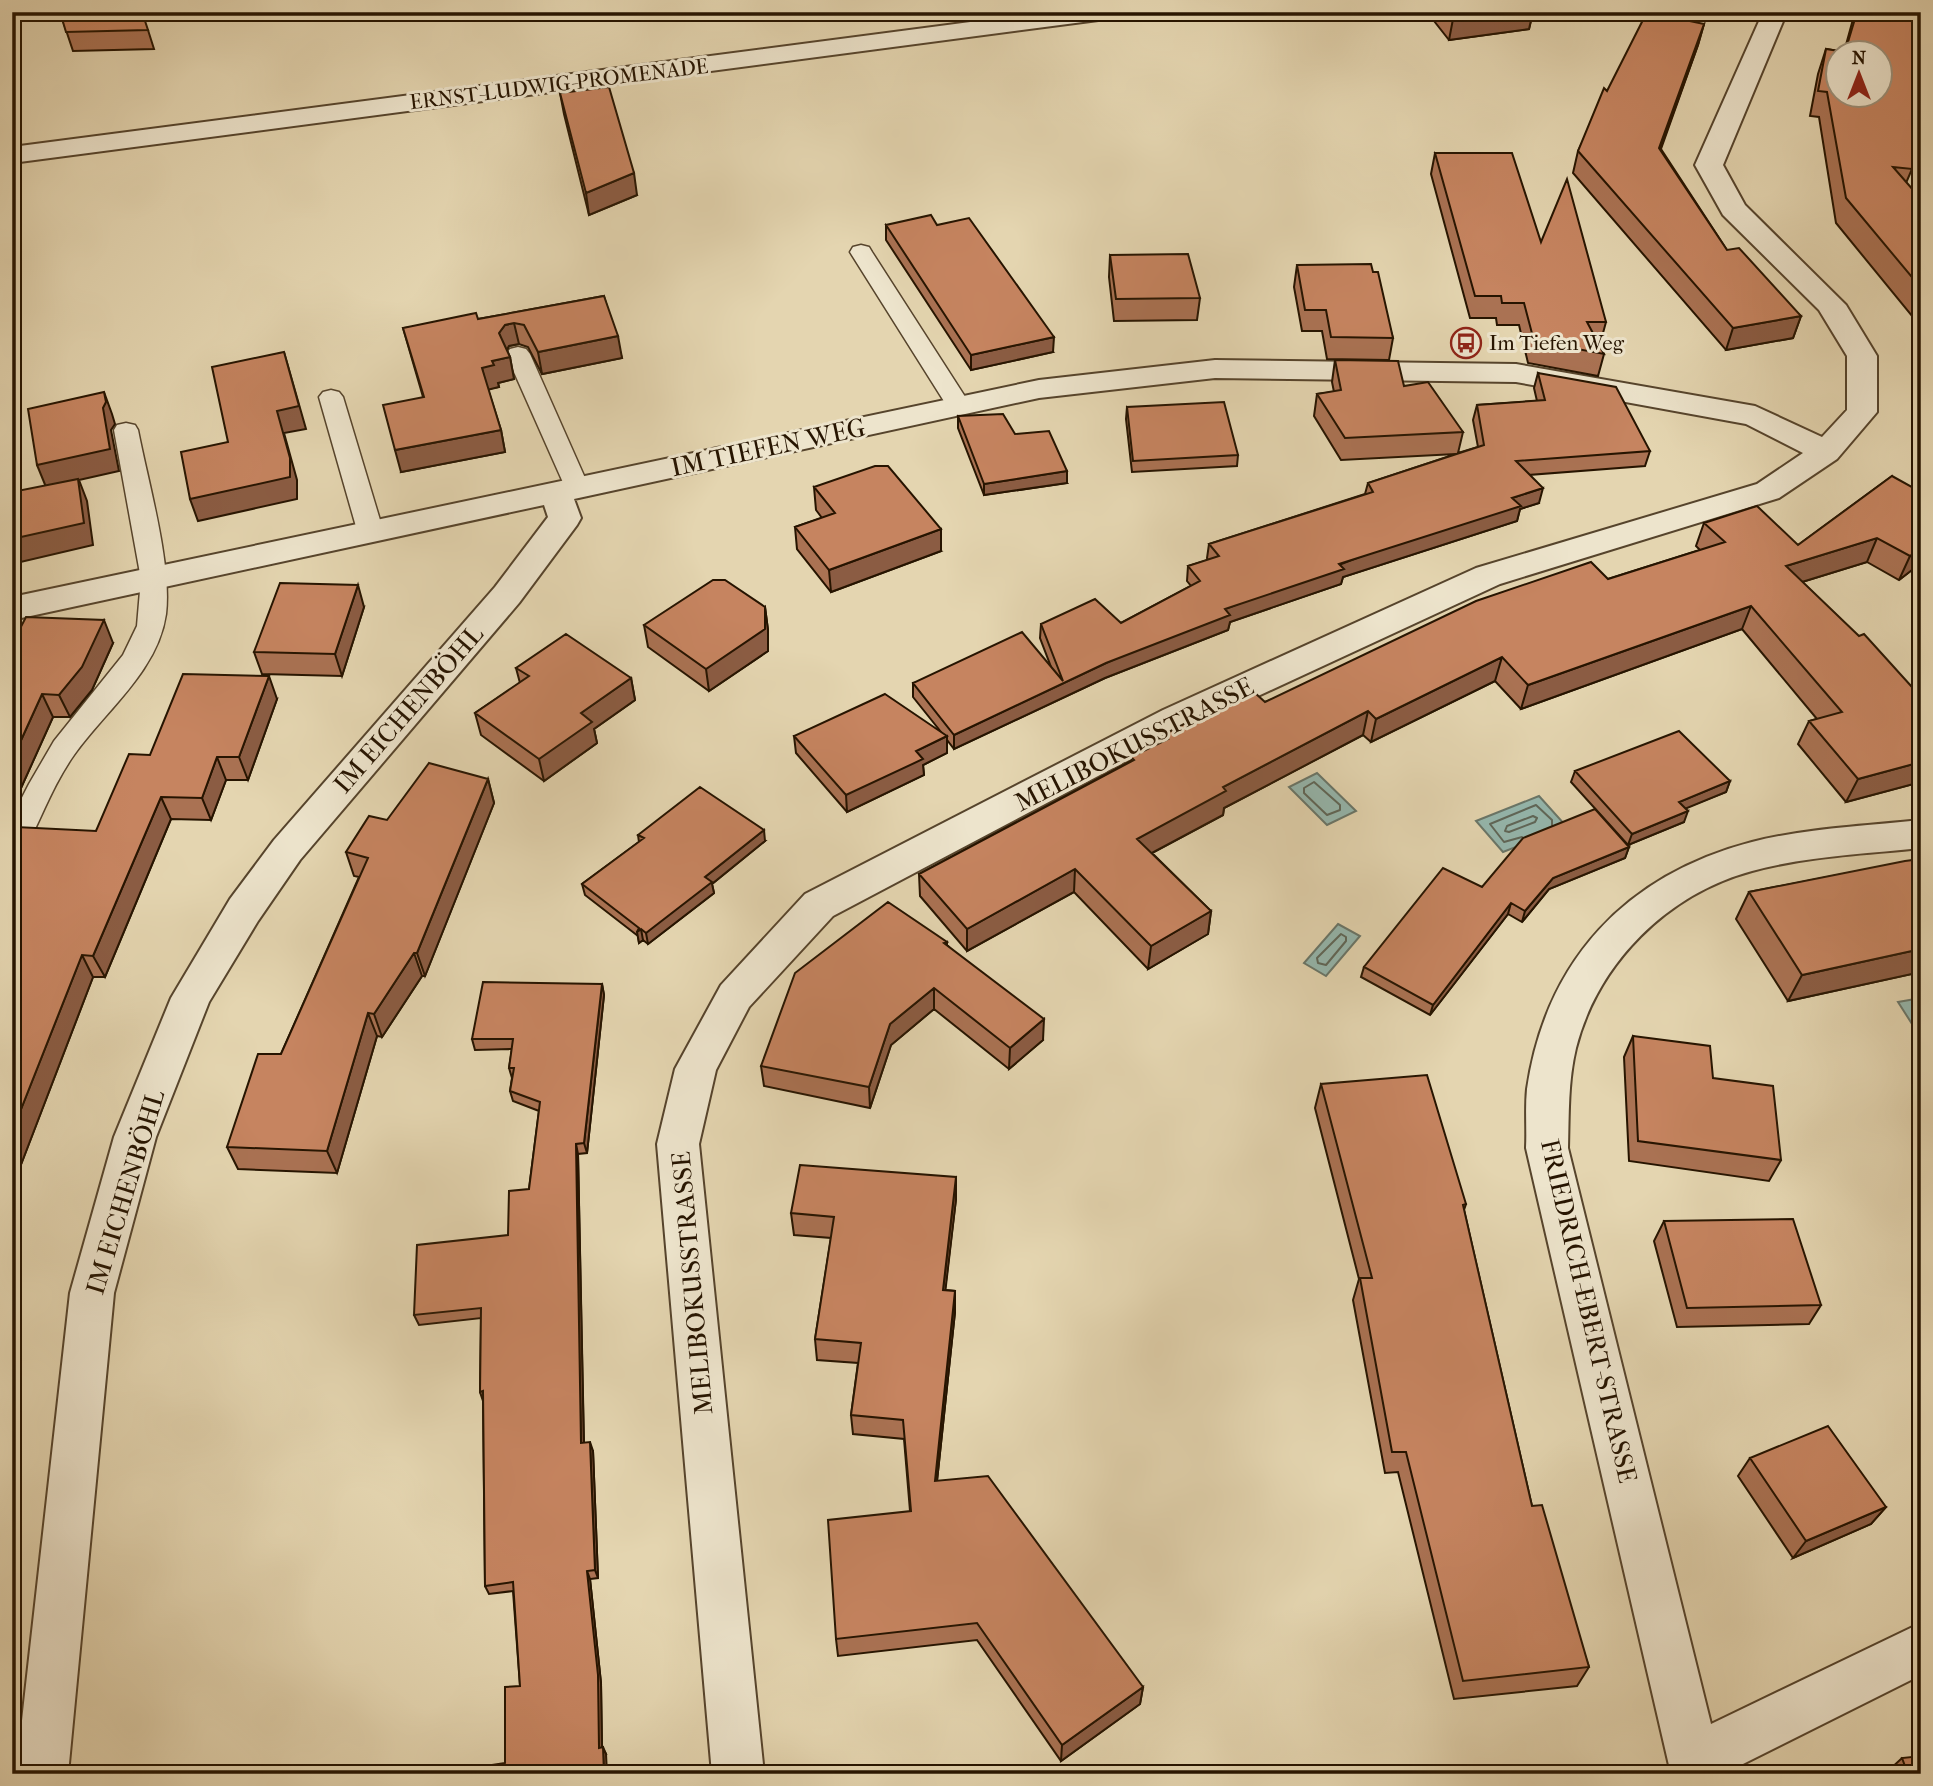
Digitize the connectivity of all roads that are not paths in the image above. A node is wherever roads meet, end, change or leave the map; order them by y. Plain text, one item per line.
1 (1106, 12) edge
2 (1772, 19) dead end
3 (12, 155) edge
4 (861, 252) dead end
5 (518, 354) dead end
6 (331, 397) dead end
7 (959, 406) junction
8 (126, 430) dead end
9 (1826, 452) junction
10 (567, 490) junction
11 (370, 530) junction
12 (154, 579) junction
13 (12, 609) edge
14 (1921, 834) edge
15 (12, 847) edge
16 (1921, 1648) edge
17 (1696, 1767) edge
18 (42, 1774) edge
19 (738, 1774) edge

1 - 3 street, ERNST-LUDWIG-PROMENADE
2 - 9 street, MELIBOKUSSTRASSE
4 - 7 lane
5 - 10 lane
6 - 11 lane
7 - 9 street, IM TIEFEN WEG
7 - 10 street, IM TIEFEN WEG
8 - 12 lane
9 - 19 street, MELIBOKUSSTRASSE
10 - 11 street, IM TIEFEN WEG
10 - 18 street, IM EICHENBÖHL
11 - 12 street, IM TIEFEN WEG
12 - 13 street, IM TIEFEN WEG
12 - 15 lane
14 - 17 street, FRIEDRICH-EBERT-STRASSE
16 - 17 street

